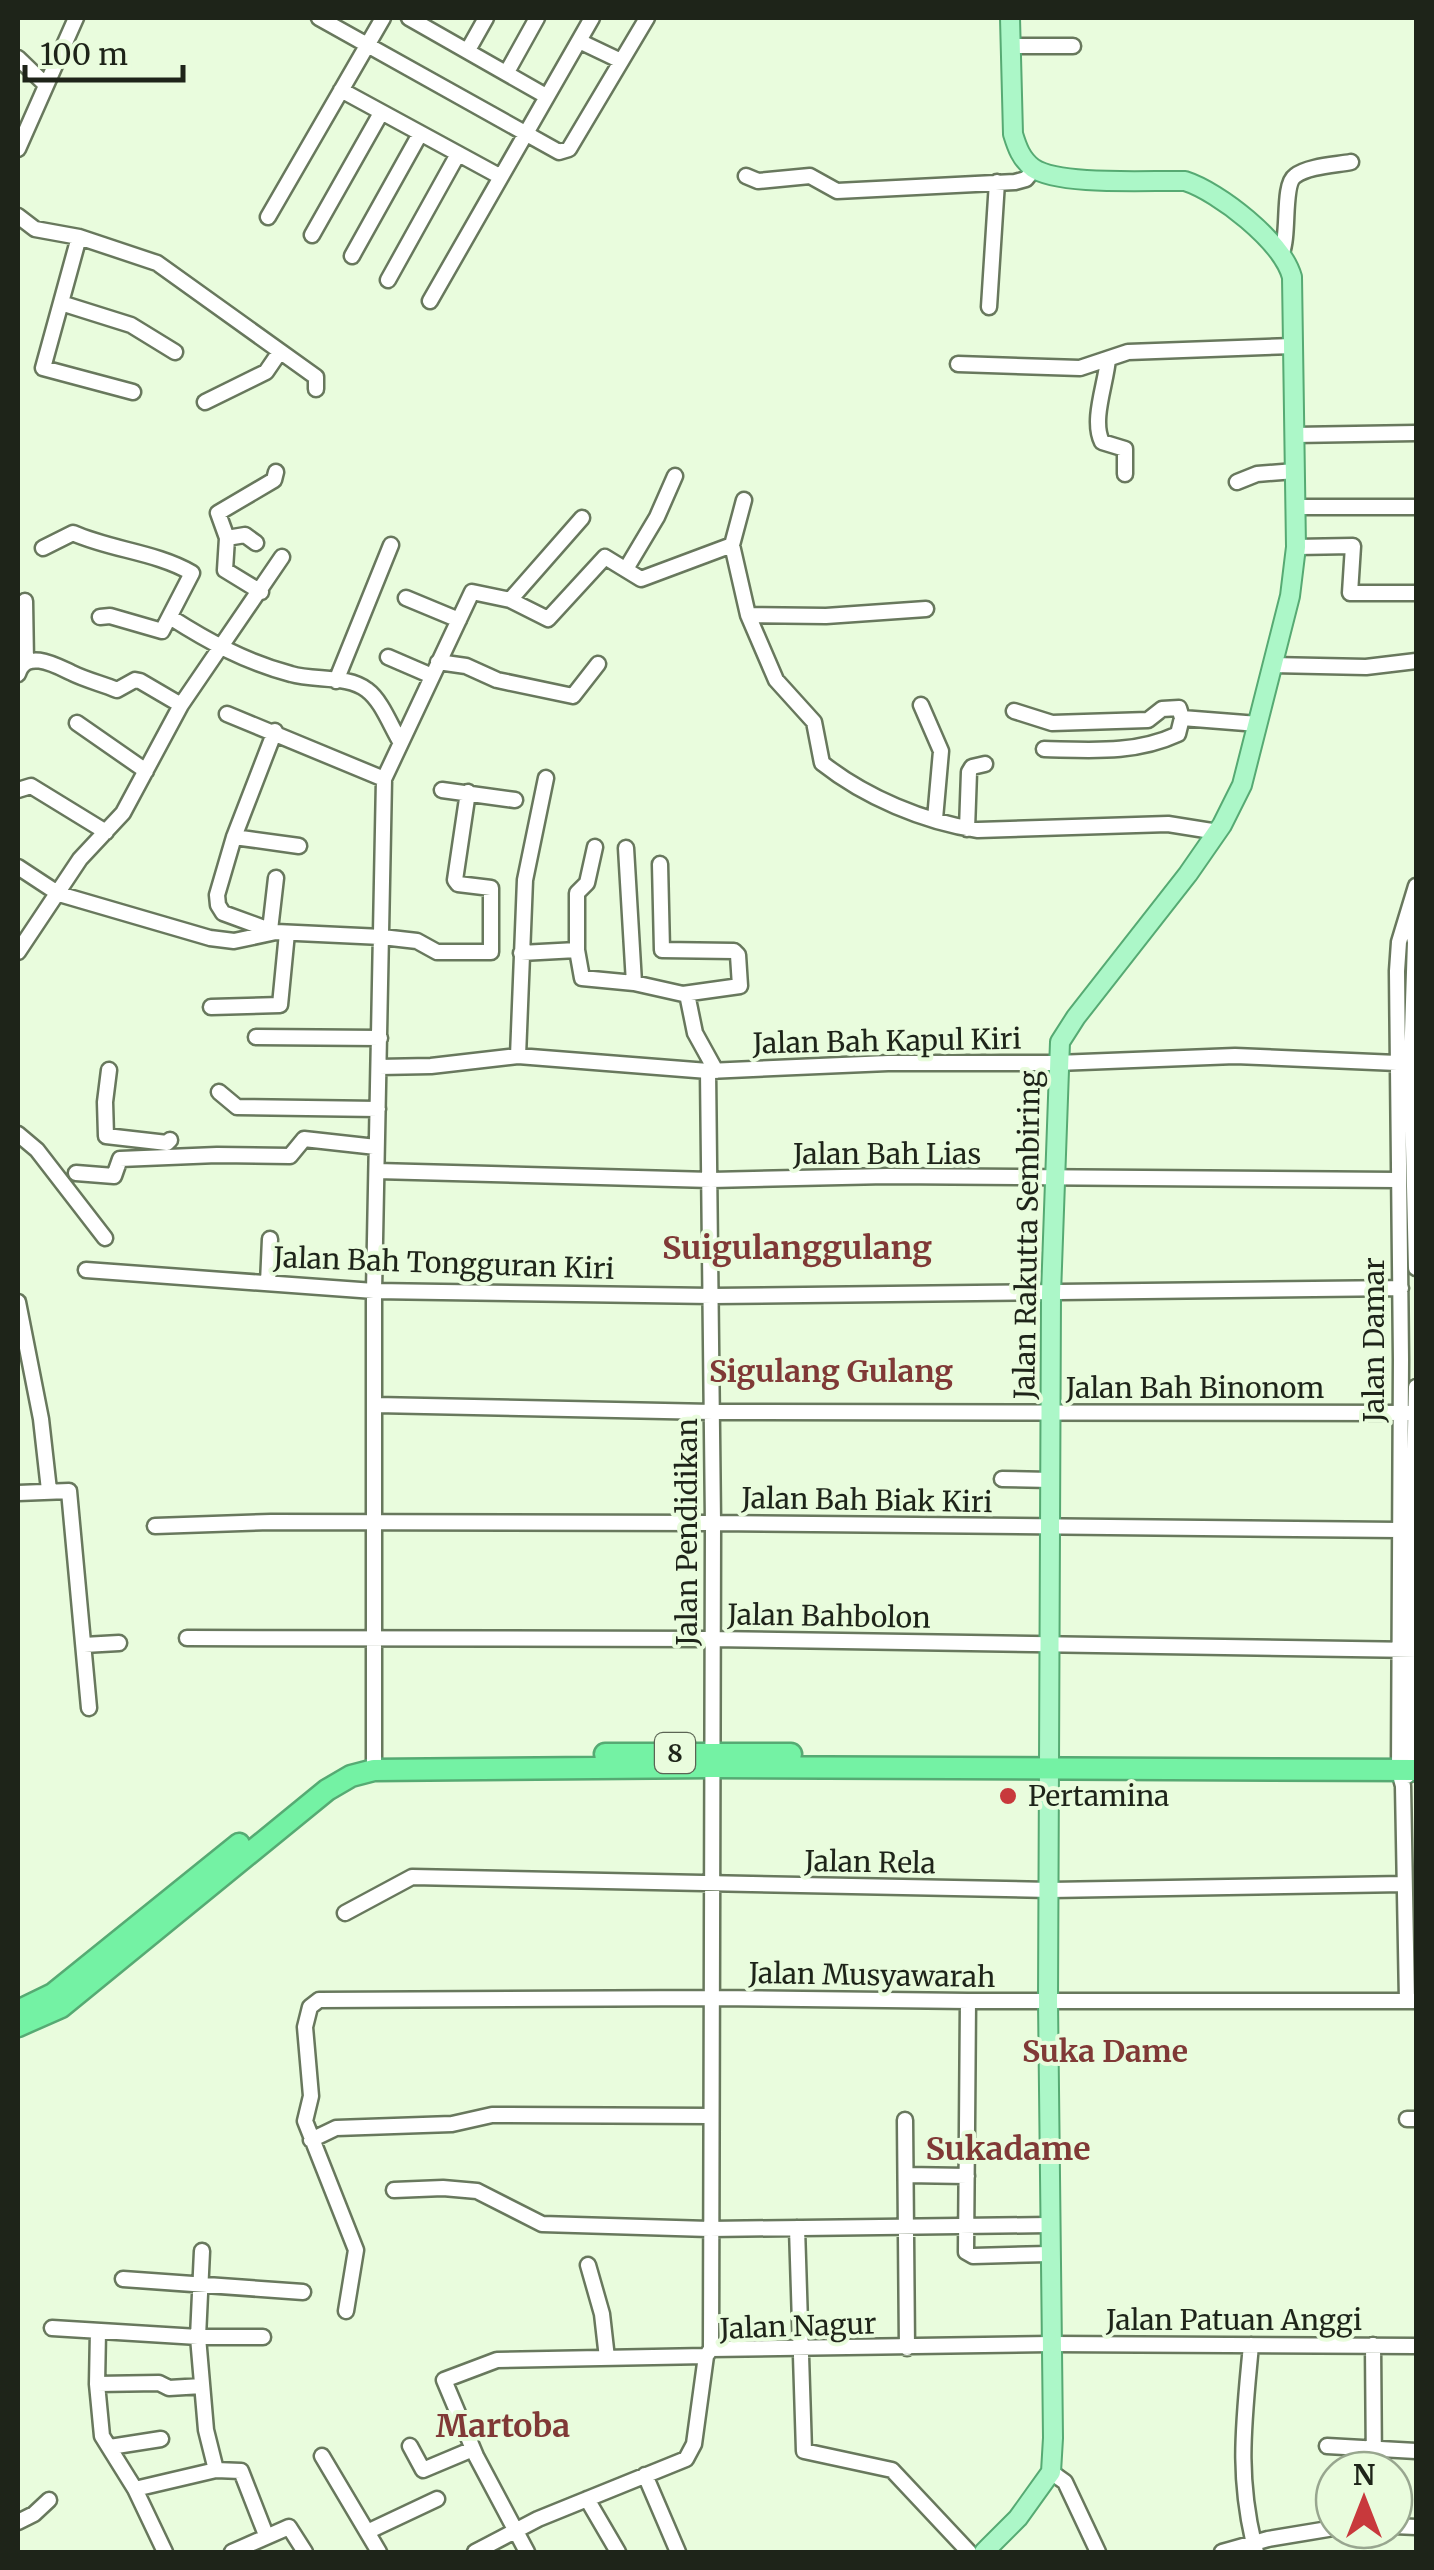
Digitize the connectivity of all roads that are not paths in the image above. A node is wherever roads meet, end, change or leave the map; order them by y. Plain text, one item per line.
1 (76, 18) edge
2 (319, 18) edge
3 (383, 18) edge
4 (409, 18) edge
5 (486, 18) edge
6 (537, 18) edge
7 (592, 18) edge
8 (647, 18) edge
9 (1010, 18) edge
10 (431, 23) edge
11 (579, 41) junction
12 (367, 44) junction
13 (1010, 46) junction
14 (1073, 46) dead end
15 (468, 50) junction
16 (18, 58) edge
17 (621, 61) junction
18 (507, 72) junction
19 (46, 85) junction
20 (341, 90) junction
21 (546, 96) junction
22 (382, 112) junction
23 (526, 133) junction
24 (420, 134) junction
25 (18, 149) edge
26 (458, 154) junction
27 (1351, 162) dead end
28 (1034, 168) junction
29 (746, 176) dead end
30 (500, 178) junction
31 (997, 182) junction
32 (18, 216) edge
33 (268, 217) dead end
34 (312, 235) dead end
35 (80, 237) junction
36 (1281, 255) junction
37 (352, 256) dead end
38 (388, 280) dead end
39 (430, 301) dead end
40 (61, 303) junction
41 (989, 307) dead end
42 (1293, 346) junction
43 (175, 352) dead end
44 (279, 353) junction
45 (1108, 359) junction
46 (958, 364) dead end
47 (316, 389) dead end
48 (133, 392) dead end
49 (204, 402) dead end
50 (1416, 433) edge
51 (1294, 435) junction
52 (1294, 470) junction
53 (276, 472) dead end
54 (1125, 474) dead end
55 (675, 476) dead end
56 (1236, 482) dead end
57 (744, 500) dead end
58 (1295, 507) junction
59 (1416, 507) edge
60 (582, 518) dead end
61 (112, 533) dead end
62 (227, 538) junction
63 (92, 542) junction
64 (256, 544) dead end
65 (732, 544) junction
66 (391, 546) dead end
67 (1296, 547) junction
68 (44, 548) dead end
69 (282, 558) dead end
70 (626, 569) junction
71 (261, 592) junction
72 (1416, 593) edge
73 (406, 598) dead end
74 (510, 600) junction
75 (25, 602) dead end
76 (926, 609) dead end
77 (748, 615) junction
78 (100, 617) dead end
79 (170, 617) junction
80 (459, 620) junction
81 (221, 649) junction
82 (388, 657) dead end
83 (1415, 663) edge
84 (598, 664) dead end
85 (1272, 665) junction
86 (22, 668) edge
87 (434, 669) junction
88 (336, 682) junction
89 (181, 705) junction
90 (921, 705) dead end
91 (1014, 712) dead end
92 (227, 714) dead end
93 (1182, 718) junction
94 (77, 723) dead end
95 (1258, 724) junction
96 (276, 732) junction
97 (401, 743) junction
98 (1044, 748) dead end
99 (985, 764) dead end
100 (146, 771) junction
101 (546, 778) dead end
102 (384, 779) junction
103 (18, 790) edge
104 (442, 790) dead end
105 (468, 792) junction
106 (516, 800) dead end
107 (935, 819) junction
108 (967, 828) junction
109 (106, 832) junction
110 (1218, 832) junction
111 (234, 836) junction
112 (299, 846) dead end
113 (595, 847) dead end
114 (626, 848) dead end
115 (660, 864) dead end
116 (18, 867) edge
117 (276, 878) dead end
118 (1416, 886) edge
119 (59, 894) junction
120 (277, 932) junction
121 (382, 937) junction
122 (1410, 942) edge
123 (18, 950) edge
124 (577, 950) junction
125 (521, 953) junction
126 (634, 983) junction
127 (687, 994) junction
128 (212, 1007) dead end
129 (1414, 1032) edge
130 (256, 1038) dead end
131 (380, 1038) junction
132 (518, 1056) junction
133 (1397, 1062) junction
134 (1057, 1063) junction
135 (379, 1068) junction
136 (109, 1070) dead end
137 (712, 1071) junction
138 (218, 1092) dead end
139 (378, 1109) junction
140 (18, 1134) edge
141 (112, 1138) junction
142 (170, 1140) dead end
143 (1415, 1146) edge
144 (376, 1148) junction
145 (118, 1162) junction
146 (377, 1172) junction
147 (76, 1173) dead end
148 (711, 1180) junction
149 (1054, 1180) junction
150 (1397, 1180) junction
151 (105, 1238) dead end
152 (270, 1239) dead end
153 (1416, 1253) edge
154 (1416, 1268) edge
155 (86, 1270) dead end
156 (268, 1283) junction
157 (1401, 1288) junction
158 (374, 1290) junction
159 (1051, 1294) junction
160 (712, 1296) junction
161 (18, 1302) edge
162 (1416, 1387) edge
163 (376, 1405) junction
164 (712, 1412) junction
165 (1051, 1412) junction
166 (1407, 1413) edge
167 (1415, 1454) edge
168 (1002, 1479) dead end
169 (1051, 1480) junction
170 (48, 1490) junction
171 (1406, 1490) junction
172 (18, 1493) edge
173 (376, 1523) junction
174 (713, 1523) junction
175 (155, 1526) dead end
176 (1050, 1528) junction
177 (1398, 1530) junction
178 (1414, 1554) edge
179 (187, 1638) dead end
180 (711, 1639) junction
181 (375, 1641) junction
182 (119, 1642) dead end
183 (1050, 1644) junction
184 (84, 1645) junction
185 (1408, 1650) edge
186 (90, 1708) dead end
187 (711, 1760) junction
188 (373, 1764) junction
189 (1051, 1764) junction
190 (1408, 1768) edge
191 (712, 1884) junction
192 (1404, 1884) junction
193 (1050, 1890) junction
194 (345, 1912) dead end
195 (712, 1998) junction
196 (1048, 2001) junction
197 (1412, 2001) edge
198 (968, 2002) junction
199 (18, 2011) edge
200 (18, 2026) edge
201 (710, 2116) junction
202 (904, 2120) dead end
203 (310, 2140) junction
204 (906, 2175) junction
205 (967, 2176) junction
206 (394, 2190) dead end
207 (1049, 2225) junction
208 (966, 2226) junction
209 (709, 2228) junction
210 (796, 2228) junction
211 (906, 2228) junction
212 (202, 2251) dead end
213 (1049, 2254) junction
214 (588, 2265) dead end
215 (123, 2279) dead end
216 (202, 2286) junction
217 (302, 2292) dead end
218 (346, 2311) dead end
219 (52, 2328) dead end
220 (98, 2330) junction
221 (263, 2336) dead end
222 (198, 2337) junction
223 (1051, 2344) junction
224 (1252, 2345) junction
225 (1373, 2346) junction
226 (1416, 2346) edge
227 (801, 2348) junction
228 (907, 2348) junction
229 (708, 2353) junction
230 (608, 2358) junction
231 (97, 2384) junction
232 (202, 2386) junction
233 (161, 2439) dead end
234 (410, 2446) dead end
235 (1328, 2446) dead end
236 (1374, 2447) junction
237 (110, 2448) junction
238 (473, 2449) junction
239 (1416, 2451) edge
240 (322, 2456) dead end
241 (216, 2470) junction
242 (1051, 2472) junction
243 (645, 2475) junction
244 (135, 2489) junction
245 (437, 2499) dead end
246 (587, 2499) junction
247 (49, 2500) dead end
248 (18, 2522) edge
249 (517, 2531) junction
250 (367, 2532) junction
251 (1314, 2533) edge
252 (266, 2535) junction
253 (1255, 2548) edge
254 (165, 2552) edge
255 (232, 2552) edge
256 (305, 2552) edge
257 (379, 2552) edge
258 (475, 2552) edge
259 (527, 2552) edge
260 (618, 2552) edge
261 (678, 2552) edge
262 (970, 2552) edge
263 (984, 2552) edge
264 (1098, 2552) edge
265 (1222, 2552) edge

1 - 19 street
2 - 12 street
3 - 12 street
4 - 10 street
5 - 15 street
6 - 18 street
7 - 11 street
8 - 17 street
9 - 13 main road
10 - 15 street
11 - 17 street
11 - 21 street
12 - 20 street
12 - 23 street
13 - 14 street
13 - 28 main road
15 - 18 street
16 - 19 street
17 - 23 street
18 - 21 street
19 - 25 street
20 - 22 street
20 - 33 street
21 - 23 street
22 - 24 street
22 - 34 street
23 - 30 street
24 - 26 street
24 - 37 street
26 - 30 street
26 - 38 street
27 - 36 street
28 - 31 street
28 - 36 main road
29 - 31 street
30 - 39 street
31 - 41 street
32 - 35 street
35 - 40 street
35 - 44 street
36 - 42 main road, Jalan Rakutta Sembiring
40 - 43 street
40 - 48 street
42 - 45 street
42 - 51 main road, Jalan Rakutta Sembiring
44 - 47 street
44 - 49 street
45 - 46 street
45 - 54 street
50 - 51 street
51 - 52 main road, Jalan Rakutta Sembiring
52 - 56 street
52 - 58 main road, Jalan Rakutta Sembiring
53 - 62 street
55 - 70 street
57 - 65 street
58 - 59 street
58 - 67 main road, Jalan Rakutta Sembiring
60 - 74 street
61 - 63 street
62 - 64 street
62 - 71 street
63 - 68 street
63 - 79 street
65 - 70 street
65 - 77 street
66 - 88 street
67 - 72 street
67 - 85 main road, Jalan Rakutta Sembiring
69 - 71 street
70 - 74 street
71 - 81 street
73 - 80 street
74 - 80 street
75 - 86 street
76 - 77 street
77 - 107 street
78 - 79 street
79 - 81 street
80 - 87 street
81 - 88 street
81 - 89 street
82 - 87 street
83 - 85 street
84 - 87 street
85 - 95 main road, Jalan Rakutta Sembiring
86 - 89 street
87 - 97 street
88 - 97 street
89 - 100 street
90 - 107 street
91 - 93 street
92 - 96 street
93 - 95 street
93 - 98 street
94 - 100 street
95 - 110 main road, Jalan Rakutta Sembiring
96 - 102 street
96 - 111 street
97 - 102 street
99 - 108 street
100 - 109 street
101 - 125 street
102 - 121 street
103 - 109 street
104 - 105 street
105 - 106 street
105 - 121 street
107 - 108 street
108 - 110 street
109 - 119 street
110 - 134 main road, Jalan Rakutta Sembiring
111 - 112 street
111 - 120 street
113 - 124 street
114 - 126 street
115 - 127 street
116 - 119 street
117 - 120 street
118 - 122 street, Jalan Damar
119 - 120 street
119 - 123 street
120 - 121 street
120 - 128 street
121 - 131 street
122 - 129 street, Jalan Damar
122 - 133 street, Jalan Damar
124 - 125 street
124 - 126 street
125 - 132 street
126 - 127 street
127 - 137 street
129 - 143 street, Jalan Damar
130 - 131 street
131 - 135 street
132 - 135 street, Jalan Bah Kapul Kiri
132 - 137 street, Jalan Bah Kapul Kiri
133 - 134 street, Jalan Bah Kapul Kiri
133 - 150 street, Jalan Damar
134 - 137 street, Jalan Bah Kapul Kiri
134 - 149 main road, Jalan Rakutta Sembiring
135 - 139 street
136 - 141 street
137 - 148 street, Jalan Pendidikan
138 - 139 street
139 - 144 street
140 - 151 street
141 - 142 street
141 - 145 street
143 - 153 street, Jalan Damar
144 - 145 street
144 - 146 street
145 - 147 street
146 - 148 street, Jalan Bah Lias
146 - 158 street
148 - 149 street, Jalan Bah Lias
148 - 160 street, Jalan Pendidikan
149 - 150 street, Jalan Bah Lias
149 - 159 main road, Jalan Rakutta Sembiring
150 - 157 street, Jalan Damar
152 - 156 street
153 - 154 street, Jalan Damar
155 - 156 street, Jalan Bah Tongguran Kiri
156 - 158 street, Jalan Bah Tongguran Kiri
157 - 159 street, Jalan Bah Tongguran Kiri
157 - 166 street, Jalan Damar
158 - 160 street, Jalan Bah Tongguran Kiri
158 - 163 street
159 - 160 street, Jalan Bah Tongguran Kiri
159 - 165 main road, Jalan Rakutta Sembiring
160 - 164 street, Jalan Pendidikan
161 - 170 street
162 - 166 street, Jalan Damar
163 - 164 street, Jalan Bah Binonom
163 - 173 street
164 - 165 street, Jalan Bah Binonom
164 - 174 street, Jalan Pendidikan
165 - 166 street, Jalan Bah Binonom
165 - 169 main road, Jalan Rakutta Sembiring
166 - 167 street, Jalan Damar
166 - 171 street, Jalan Damar
167 - 171 street, Jalan Damar
168 - 169 street
169 - 176 main road, Jalan Rakutta Sembiring
170 - 172 street
170 - 184 street
171 - 177 street, Jalan Damar
171 - 178 street, Jalan Damar
173 - 174 street, Jalan Bah Biak Kiri
173 - 175 street, Jalan Bah Biak Kiri
173 - 181 street
174 - 176 street, Jalan Bah Biak Kiri
174 - 180 street, Jalan Pendidikan
176 - 177 street, Jalan Bah Biak Kiri
176 - 183 main road, Jalan Rakutta Sembiring
177 - 185 street, Jalan Damar
178 - 185 street, Jalan Damar
179 - 181 street, Jalan Bahbolon
180 - 181 street, Jalan Bahbolon
180 - 183 street, Jalan Bahbolon
180 - 187 street, Jalan Pendidikan
181 - 188 street
182 - 184 street
183 - 185 street, Jalan Bahbolon
183 - 189 main road, Jalan Rakutta Sembiring
184 - 186 street
185 - 190 street, Jalan Damar
187 - 188 highway, 8
187 - 189 highway, 8
187 - 191 street, Jalan Pendidikan
188 - 199 highway, 8
188 - 200 highway, 8
189 - 190 highway, 8
189 - 193 main road, Jalan Rakutta Sembiring
190 - 192 street, Jalan Damar
191 - 193 street, Jalan Rela
191 - 194 street, Jalan Rela
191 - 195 street, Jalan Pendidikan
192 - 193 street, Jalan Rela
192 - 197 street, Jalan Damar
193 - 196 main road, Jalan Rakutta Sembiring
195 - 198 street, Jalan Musyawarah
195 - 201 street, Jalan Pendidikan
195 - 203 street, Jalan Musyawarah
196 - 197 street, Jalan Musyawarah
196 - 198 street, Jalan Musyawarah
196 - 207 main road, Jalan Rakutta Sembiring
198 - 205 street
201 - 203 street
201 - 209 street, Jalan Pendidikan
202 - 204 street
203 - 218 street
204 - 205 street
204 - 211 street
205 - 208 street
206 - 209 street
207 - 208 street
207 - 213 main road, Jalan Rakutta Sembiring
208 - 211 street
208 - 213 street
209 - 210 street
209 - 229 street, Jalan Pendidikan
210 - 211 street
210 - 227 street
211 - 228 street
212 - 216 street
213 - 223 main road, Jalan Rakutta Sembiring
214 - 230 street
215 - 216 street
216 - 217 street
216 - 222 street
219 - 220 street
220 - 222 street
220 - 231 street
221 - 222 street
222 - 232 street
223 - 224 street, Jalan Patuan Anggi
223 - 228 street, Jalan Nagur
223 - 242 main road, Jalan Rakutta Sembiring
224 - 225 street, Jalan Patuan Anggi
224 - 253 street
225 - 226 street, Jalan Patuan Anggi
225 - 236 street
227 - 228 street, Jalan Nagur
227 - 229 street, Jalan Nagur
227 - 262 street
229 - 230 street
229 - 243 street, Jalan Nagur
230 - 238 street
231 - 232 street
231 - 237 street
232 - 241 street
233 - 237 street
234 - 238 street
235 - 236 street
236 - 239 street
237 - 244 street
238 - 249 street
240 - 250 street
241 - 244 street
241 - 252 street
242 - 263 main road
242 - 264 street
243 - 246 street, Jalan Nagur
243 - 261 street
244 - 254 street
245 - 250 street
246 - 249 street, Jalan Nagur
246 - 260 street
247 - 248 street
249 - 258 street, Jalan Nagur
249 - 259 street
250 - 257 street
251 - 253 street
252 - 255 street
252 - 256 street
253 - 265 street

